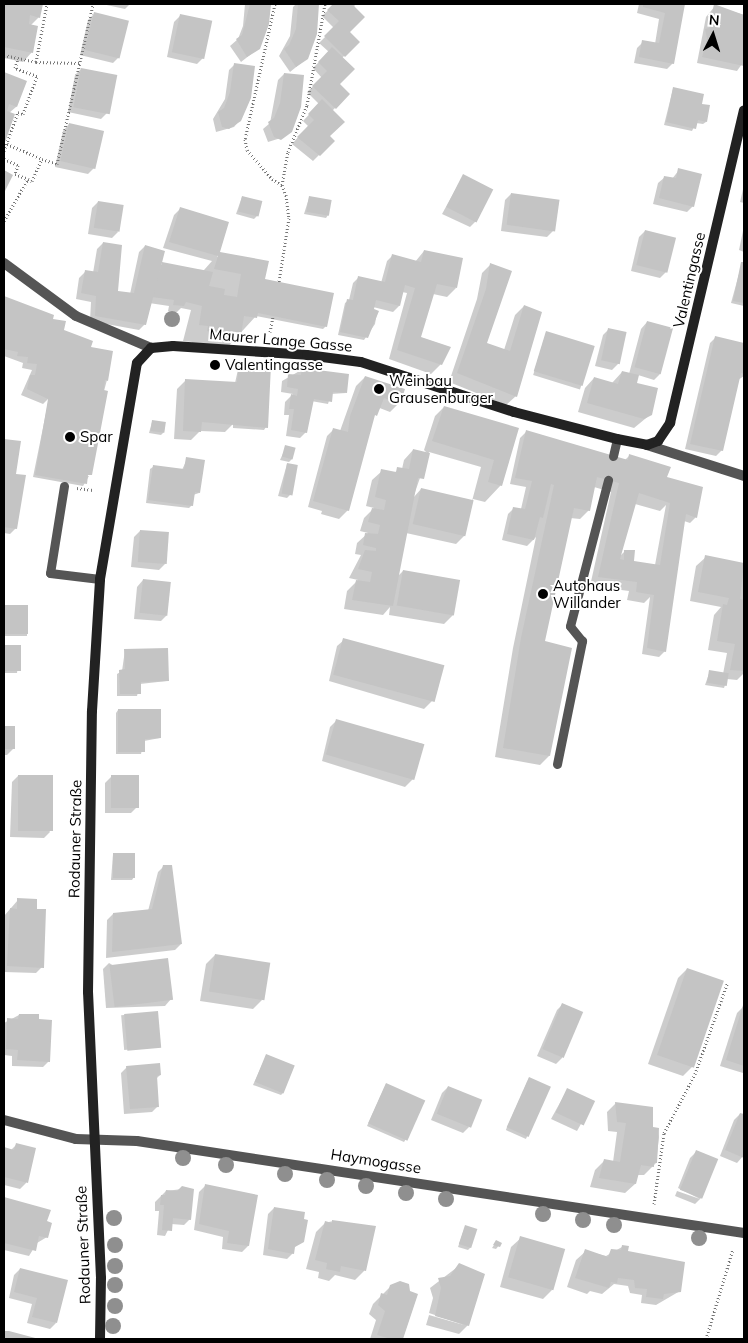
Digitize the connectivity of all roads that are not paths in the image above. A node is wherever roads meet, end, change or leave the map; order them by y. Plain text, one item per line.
1 (744, 111) edge
2 (4, 263) edge
3 (151, 348) junction
4 (617, 439) junction
5 (647, 445) junction
6 (613, 456) dead end
7 (744, 476) edge
8 (608, 480) dead end
9 (64, 486) dead end
10 (100, 579) junction
11 (557, 764) dead end
12 (4, 1120) edge
13 (94, 1141) junction
14 (744, 1233) edge
15 (100, 1339) edge

1 - 5 main road, Valentingasse
2 - 3 street, Maurer Lange Gasse
3 - 4 main road, Maurer Lange Gasse
3 - 10 main road, Rodauner Straße
4 - 5 main road, Maurer Lange Gasse
4 - 6 lane
5 - 7 street, Maurer Lange Gasse
8 - 11 lane
9 - 10 lane
10 - 13 main road, Rodauner Straße
12 - 13 street, Haymogasse
13 - 14 street, Haymogasse
13 - 15 main road, Rodauner Straße

